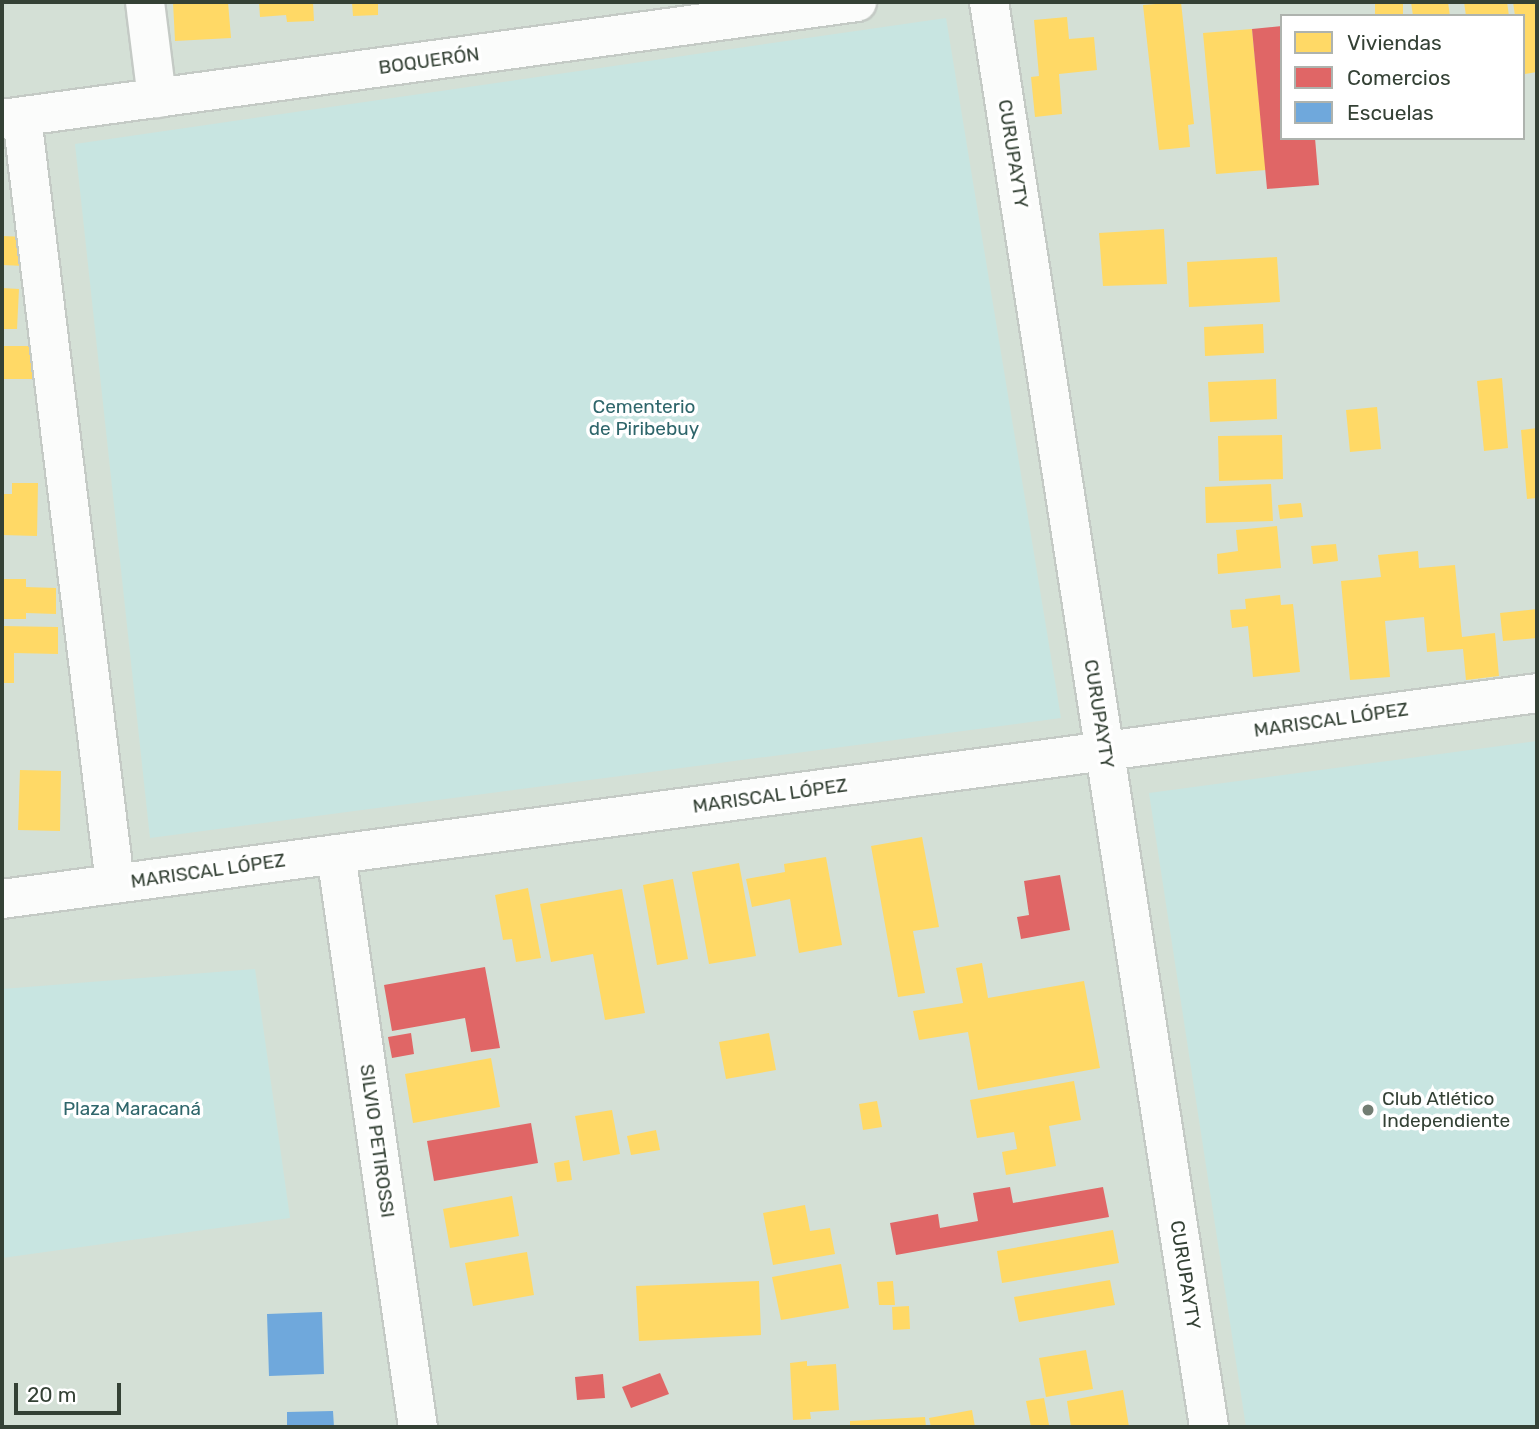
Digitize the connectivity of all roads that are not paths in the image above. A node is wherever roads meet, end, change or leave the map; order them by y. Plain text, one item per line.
1 (145, 2) edge
2 (857, 2) edge
3 (989, 2) edge
4 (157, 98) junction
5 (12, 118) edge
6 (1537, 692) edge
7 (1105, 751) junction
8 (336, 854) junction
9 (115, 883) junction
10 (2, 899) edge
11 (418, 1427) edge
12 (1209, 1427) edge

1 - 4 street
2 - 4 street, BOQUERÓN
3 - 7 street, CURUPAYTY
4 - 5 street, BOQUERÓN
5 - 9 street
6 - 7 street, MARISCAL LÓPEZ
7 - 8 street, MARISCAL LÓPEZ
7 - 12 street, CURUPAYTY
8 - 9 street, MARISCAL LÓPEZ
8 - 11 street, SILVIO PETIROSSI
9 - 10 street, MARISCAL LÓPEZ

